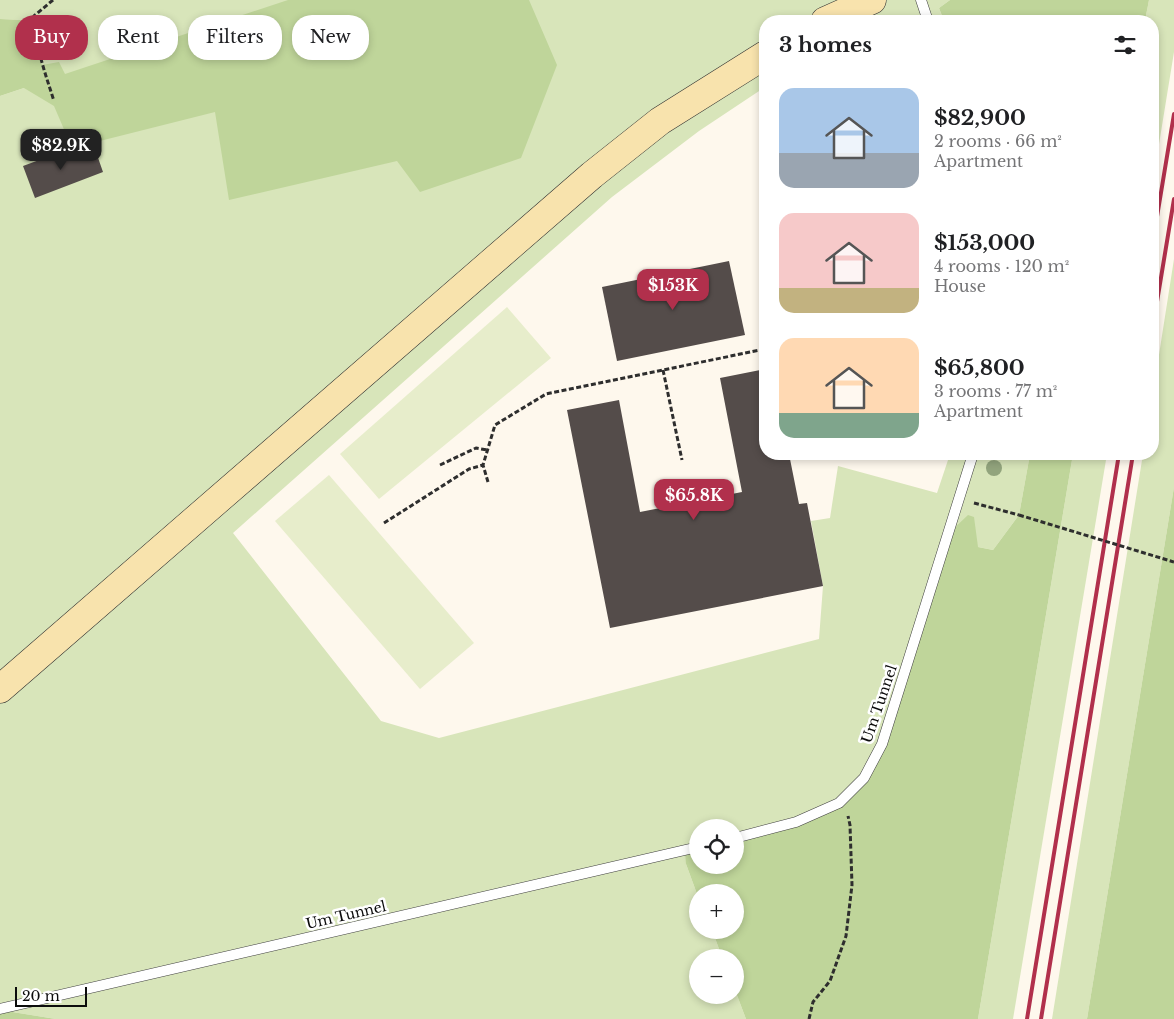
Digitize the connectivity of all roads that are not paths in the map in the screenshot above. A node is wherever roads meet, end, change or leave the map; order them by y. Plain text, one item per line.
1 (872, 0) edge
2 (922, 0) edge
3 (838, 15) edge
4 (926, 15) edge
5 (759, 59) edge
6 (970, 460) edge
7 (0, 688) edge
8 (744, 836) edge
9 (689, 850) edge
10 (0, 1009) edge

1 - 3 main road
2 - 4 lane
5 - 7 main road
6 - 8 lane, Um Tunnel
9 - 10 lane, Um Tunnel

